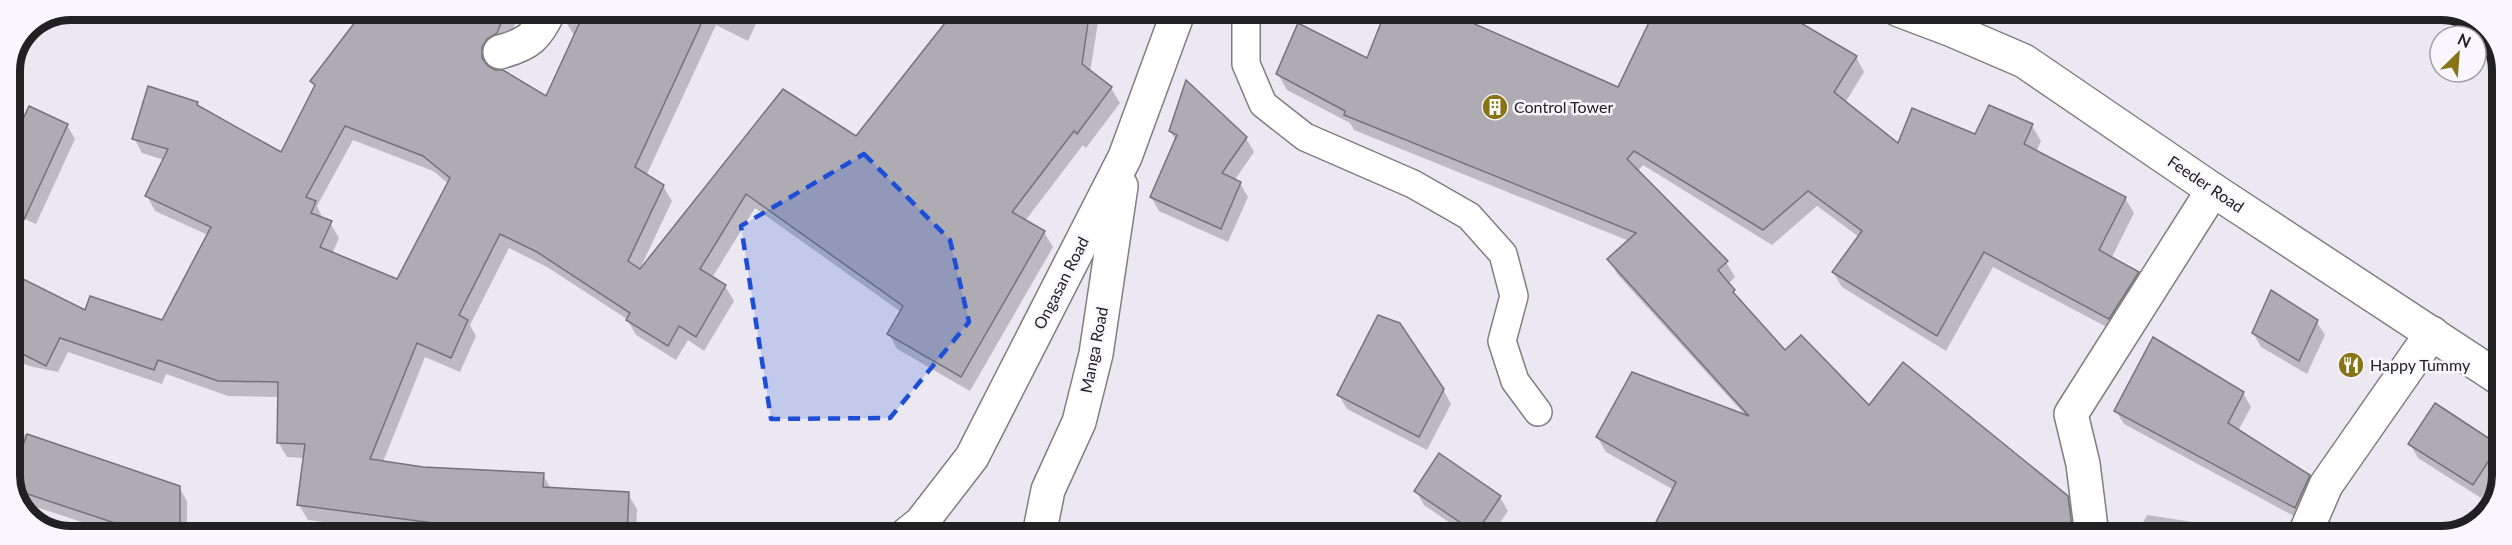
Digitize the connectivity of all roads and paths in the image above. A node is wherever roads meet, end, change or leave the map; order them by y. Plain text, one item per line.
1 (544, 20) edge
2 (1175, 20) edge
3 (1246, 20) edge
4 (1926, 20) edge
5 (500, 52) dead end
6 (1125, 157) junction
7 (2213, 190) junction
8 (2432, 333) junction
9 (2492, 373) edge
10 (1538, 411) dead end
11 (918, 526) edge
12 (1041, 526) edge
13 (2091, 526) edge
14 (2308, 526) edge

1 - 5 street
2 - 6 street, Ongasan Road
3 - 10 lane
4 - 7 street, Feeder Road
6 - 11 street, Ongasan Road
6 - 12 street, Manga Road
7 - 8 street, Feeder Road
7 - 13 street
8 - 9 street, Feeder Road
8 - 14 street

